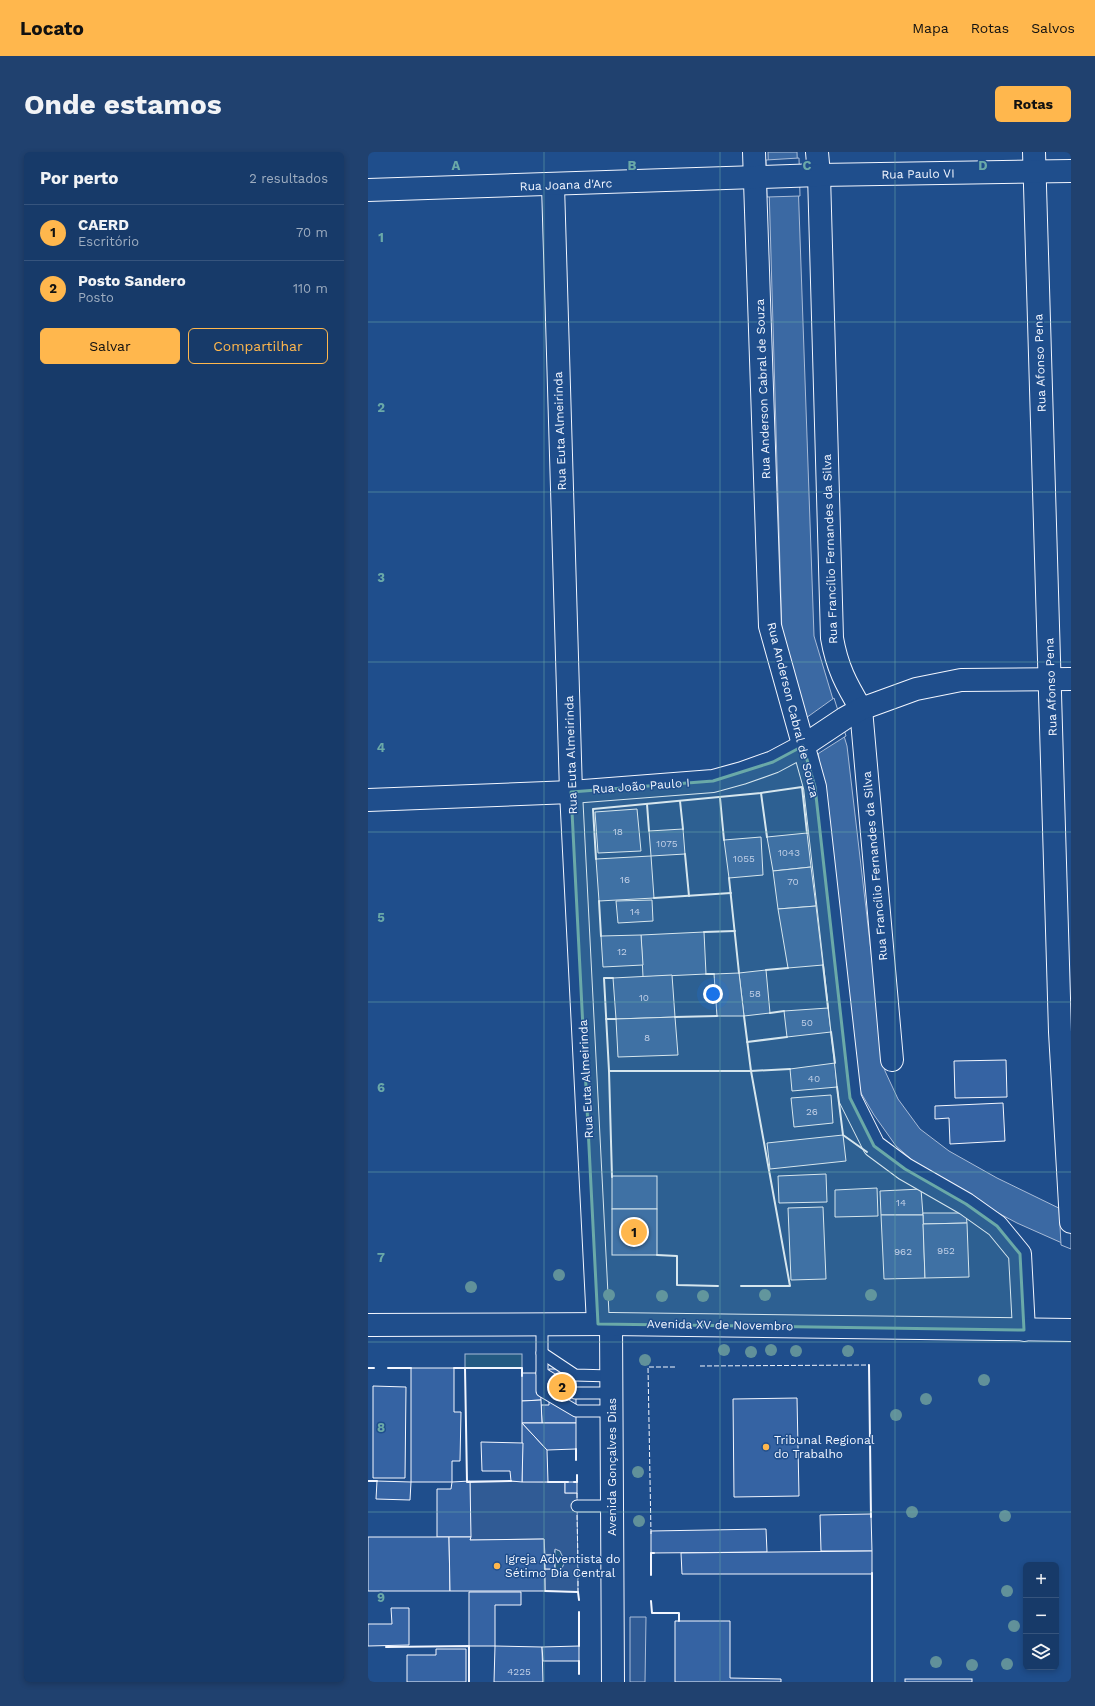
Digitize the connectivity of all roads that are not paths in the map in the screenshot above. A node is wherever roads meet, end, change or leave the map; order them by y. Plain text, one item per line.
1 (754, 152) edge
2 (817, 152) edge
3 (1034, 162) edge
4 (1071, 171) edge
5 (811, 176) junction
6 (760, 177) junction
7 (553, 185) junction
8 (368, 190) edge
9 (1061, 679) edge
10 (830, 729) junction
11 (571, 792) junction
12 (368, 800) edge
13 (1066, 1032) edge
14 (892, 1060) dead end
15 (1071, 1216) edge
16 (542, 1324) junction
17 (605, 1324) junction
18 (368, 1325) edge
19 (1024, 1330) junction
20 (1071, 1330) edge
21 (542, 1353) junction
22 (542, 1373) junction
23 (611, 1393) junction
24 (577, 1506) dead end
25 (612, 1506) junction
26 (614, 1682) edge

1 - 6 street, Rua Anderson Cabral de Souza
2 - 5 street, Rua Francílio Fernandes da Silva
3 - 4 street, Rua Paulo VI
3 - 5 street, Rua Paulo VI
3 - 9 street, Rua Afonso Pena
5 - 6 street, Rua Paulo VI
5 - 10 street, Rua Francílio Fernandes da Silva
6 - 7 street, Rua Joana d'Arc
6 - 10 street, Rua Anderson Cabral de Souza
7 - 8 street, Rua Joana d'Arc
7 - 11 street, Rua Euta Almeirinda
9 - 10 street, Rua João Paulo I
9 - 13 street, Rua Afonso Pena
10 - 11 street, Rua João Paulo I
10 - 14 street, Rua Francílio Fernandes da Silva
10 - 19 street, Rua Anderson Cabral de Souza
11 - 12 street, Rua João Paulo I
11 - 17 street, Rua Euta Almeirinda
13 - 15 street, Rua Afonso Pena
16 - 17 street, Avenida XV de Novembro
16 - 18 street, Avenida XV de Novembro
16 - 21 lane
17 - 19 street, Avenida XV de Novembro
17 - 23 street, Avenida Gonçalves Dias
19 - 20 street, Avenida XV de Novembro
21 - 22 lane
21 - 23 lane
22 - 23 lane
22 - 23 lane
23 - 25 street, Avenida Gonçalves Dias
24 - 25 lane
25 - 26 street, Avenida Gonçalves Dias

